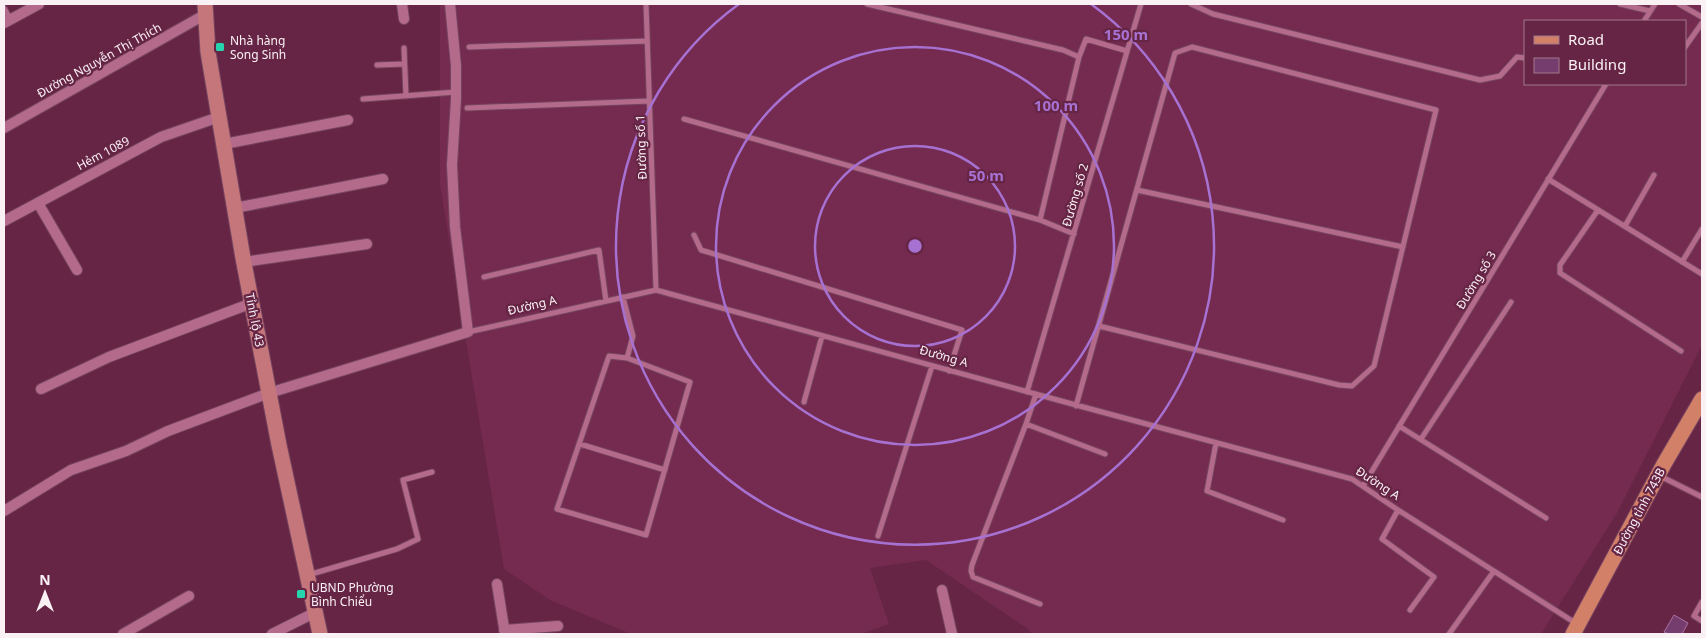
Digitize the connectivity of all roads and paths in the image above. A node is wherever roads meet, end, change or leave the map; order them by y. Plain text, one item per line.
1 (38, 4) edge
2 (402, 4) edge
3 (450, 4) edge
4 (646, 4) edge
5 (867, 4) edge
6 (1141, 4) edge
7 (1190, 4) edge
8 (1620, 4) edge
9 (1655, 4) edge
10 (1679, 4) edge
11 (4, 8) edge
12 (205, 9) edge
13 (1650, 11) junction
14 (1702, 17) edge
15 (404, 19) dead end
16 (1645, 20) edge
17 (7, 21) edge
18 (1702, 23) edge
19 (647, 41) junction
20 (1686, 46) edge
21 (469, 47) dead end
22 (404, 48) dead end
23 (1127, 51) junction
24 (1079, 57) junction
25 (1524, 58) edge
26 (404, 64) junction
27 (377, 65) dead end
28 (1605, 85) edge
29 (456, 92) junction
30 (406, 96) junction
31 (363, 99) dead end
32 (649, 101) junction
33 (467, 108) dead end
34 (219, 117) junction
35 (684, 118) dead end
36 (348, 120) dead end
37 (4, 128) edge
38 (224, 144) junction
39 (1654, 175) dead end
40 (383, 178) dead end
41 (1548, 179) junction
42 (1137, 190) junction
43 (38, 203) junction
44 (235, 208) junction
45 (1598, 210) junction
46 (1040, 220) junction
47 (4, 221) edge
48 (1625, 226) junction
49 (1702, 229) edge
50 (1074, 234) junction
51 (694, 235) dead end
52 (366, 244) dead end
53 (1403, 247) junction
54 (244, 262) junction
55 (1682, 262) junction
56 (77, 270) dead end
57 (1702, 274) edge
58 (484, 277) dead end
59 (656, 290) junction
60 (623, 297) junction
61 (606, 301) junction
62 (1510, 302) dead end
63 (252, 303) junction
64 (1098, 326) junction
65 (468, 332) junction
66 (822, 336) junction
67 (1681, 351) dead end
68 (627, 358) junction
69 (932, 366) junction
70 (949, 370) junction
71 (41, 389) dead end
72 (1027, 392) junction
73 (269, 393) junction
74 (1036, 394) junction
75 (1702, 399) edge
76 (804, 402) dead end
77 (1076, 406) junction
78 (1026, 424) junction
79 (1399, 426) junction
80 (1421, 439) junction
81 (1216, 443) junction
82 (580, 444) junction
83 (1105, 454) dead end
84 (665, 470) junction
85 (432, 472) dead end
86 (1658, 475) junction
87 (1363, 486) junction
88 (1702, 497) edge
89 (1398, 510) junction
90 (4, 511) edge
91 (1546, 518) dead end
92 (1283, 520) dead end
93 (878, 536) dead end
94 (1494, 571) junction
95 (308, 575) junction
96 (497, 584) dead end
97 (942, 590) dead end
98 (189, 596) dead end
99 (1702, 602) edge
100 (1040, 604) dead end
101 (1410, 610) dead end
102 (316, 612) junction
103 (1702, 620) edge
104 (558, 626) dead end
105 (1576, 630) edge
106 (504, 632) edge
107 (123, 634) edge
108 (272, 634) edge
109 (320, 634) edge
110 (952, 634) edge
111 (1449, 634) edge

1 - 17 street
2 - 15 street
3 - 29 street
4 - 19 lane, Đường số 1
5 - 24 lane
6 - 23 lane, Đường số 2
7 - 25 lane
8 - 13 lane
9 - 13 lane
10 - 14 lane
11 - 17 lane
12 - 34 main road, Tỉnh lộ 43
12 - 37 street, Đường Nguyễn Thị Thích
13 - 16 lane
18 - 20 lane
19 - 21 lane
19 - 32 lane, Đường số 1
22 - 26 lane
23 - 24 lane
23 - 50 lane, Đường số 2
24 - 46 lane
26 - 27 lane
26 - 30 lane
28 - 41 lane, Đường số 3
29 - 30 lane
29 - 65 street
30 - 31 lane
32 - 33 lane
32 - 59 lane, Đường số 1
34 - 38 main road, Tỉnh lộ 43
34 - 43 street, Hẻm 1089
35 - 46 lane
36 - 38 street
38 - 44 main road, Tỉnh lộ 43
39 - 48 lane
40 - 44 street
41 - 45 lane
41 - 79 lane, Đường số 3
42 - 53 lane
42 - 53 lane
42 - 64 lane
43 - 47 street, Hẻm 1089
43 - 56 street
44 - 54 main road, Tỉnh lộ 43
45 - 48 lane
45 - 67 lane
46 - 50 lane
48 - 55 lane
49 - 55 lane
50 - 72 lane, Đường số 2
51 - 70 lane
52 - 54 street
53 - 64 lane
54 - 63 main road, Tỉnh lộ 43
55 - 57 lane
58 - 61 lane
59 - 60 lane, Đường A
59 - 66 lane, Đường A
60 - 61 lane, Đường A
60 - 68 lane
61 - 65 lane, Đường A
62 - 80 lane
63 - 71 street
63 - 73 main road, Tỉnh lộ 43
64 - 77 lane
65 - 73 street, Đường A
66 - 69 lane, Đường A
66 - 76 lane
68 - 82 lane
68 - 84 lane
69 - 70 lane, Đường A
69 - 93 lane
70 - 72 lane, Đường A
72 - 74 lane, Đường A
73 - 90 street, Đường A
73 - 95 main road, Tỉnh lộ 43
74 - 77 lane, Đường A
74 - 78 lane
75 - 86 main road, Đường tỉnh 743B
77 - 81 lane, Đường A
78 - 83 lane
78 - 100 lane
79 - 80 lane
79 - 87 lane, Đường số 3
80 - 91 lane
81 - 87 lane, Đường A
81 - 92 lane
82 - 84 lane
82 - 84 lane
85 - 95 lane
86 - 88 lane
86 - 105 main road, Đường tỉnh 743B
87 - 89 lane, Đường A
89 - 94 lane, Đường A
89 - 101 lane
94 - 105 lane, Đường A
94 - 111 lane
95 - 102 main road, Tỉnh lộ 43
96 - 106 street
97 - 110 street
98 - 107 street
99 - 103 lane
102 - 108 street
102 - 109 main road, Tỉnh lộ 43
104 - 106 street

